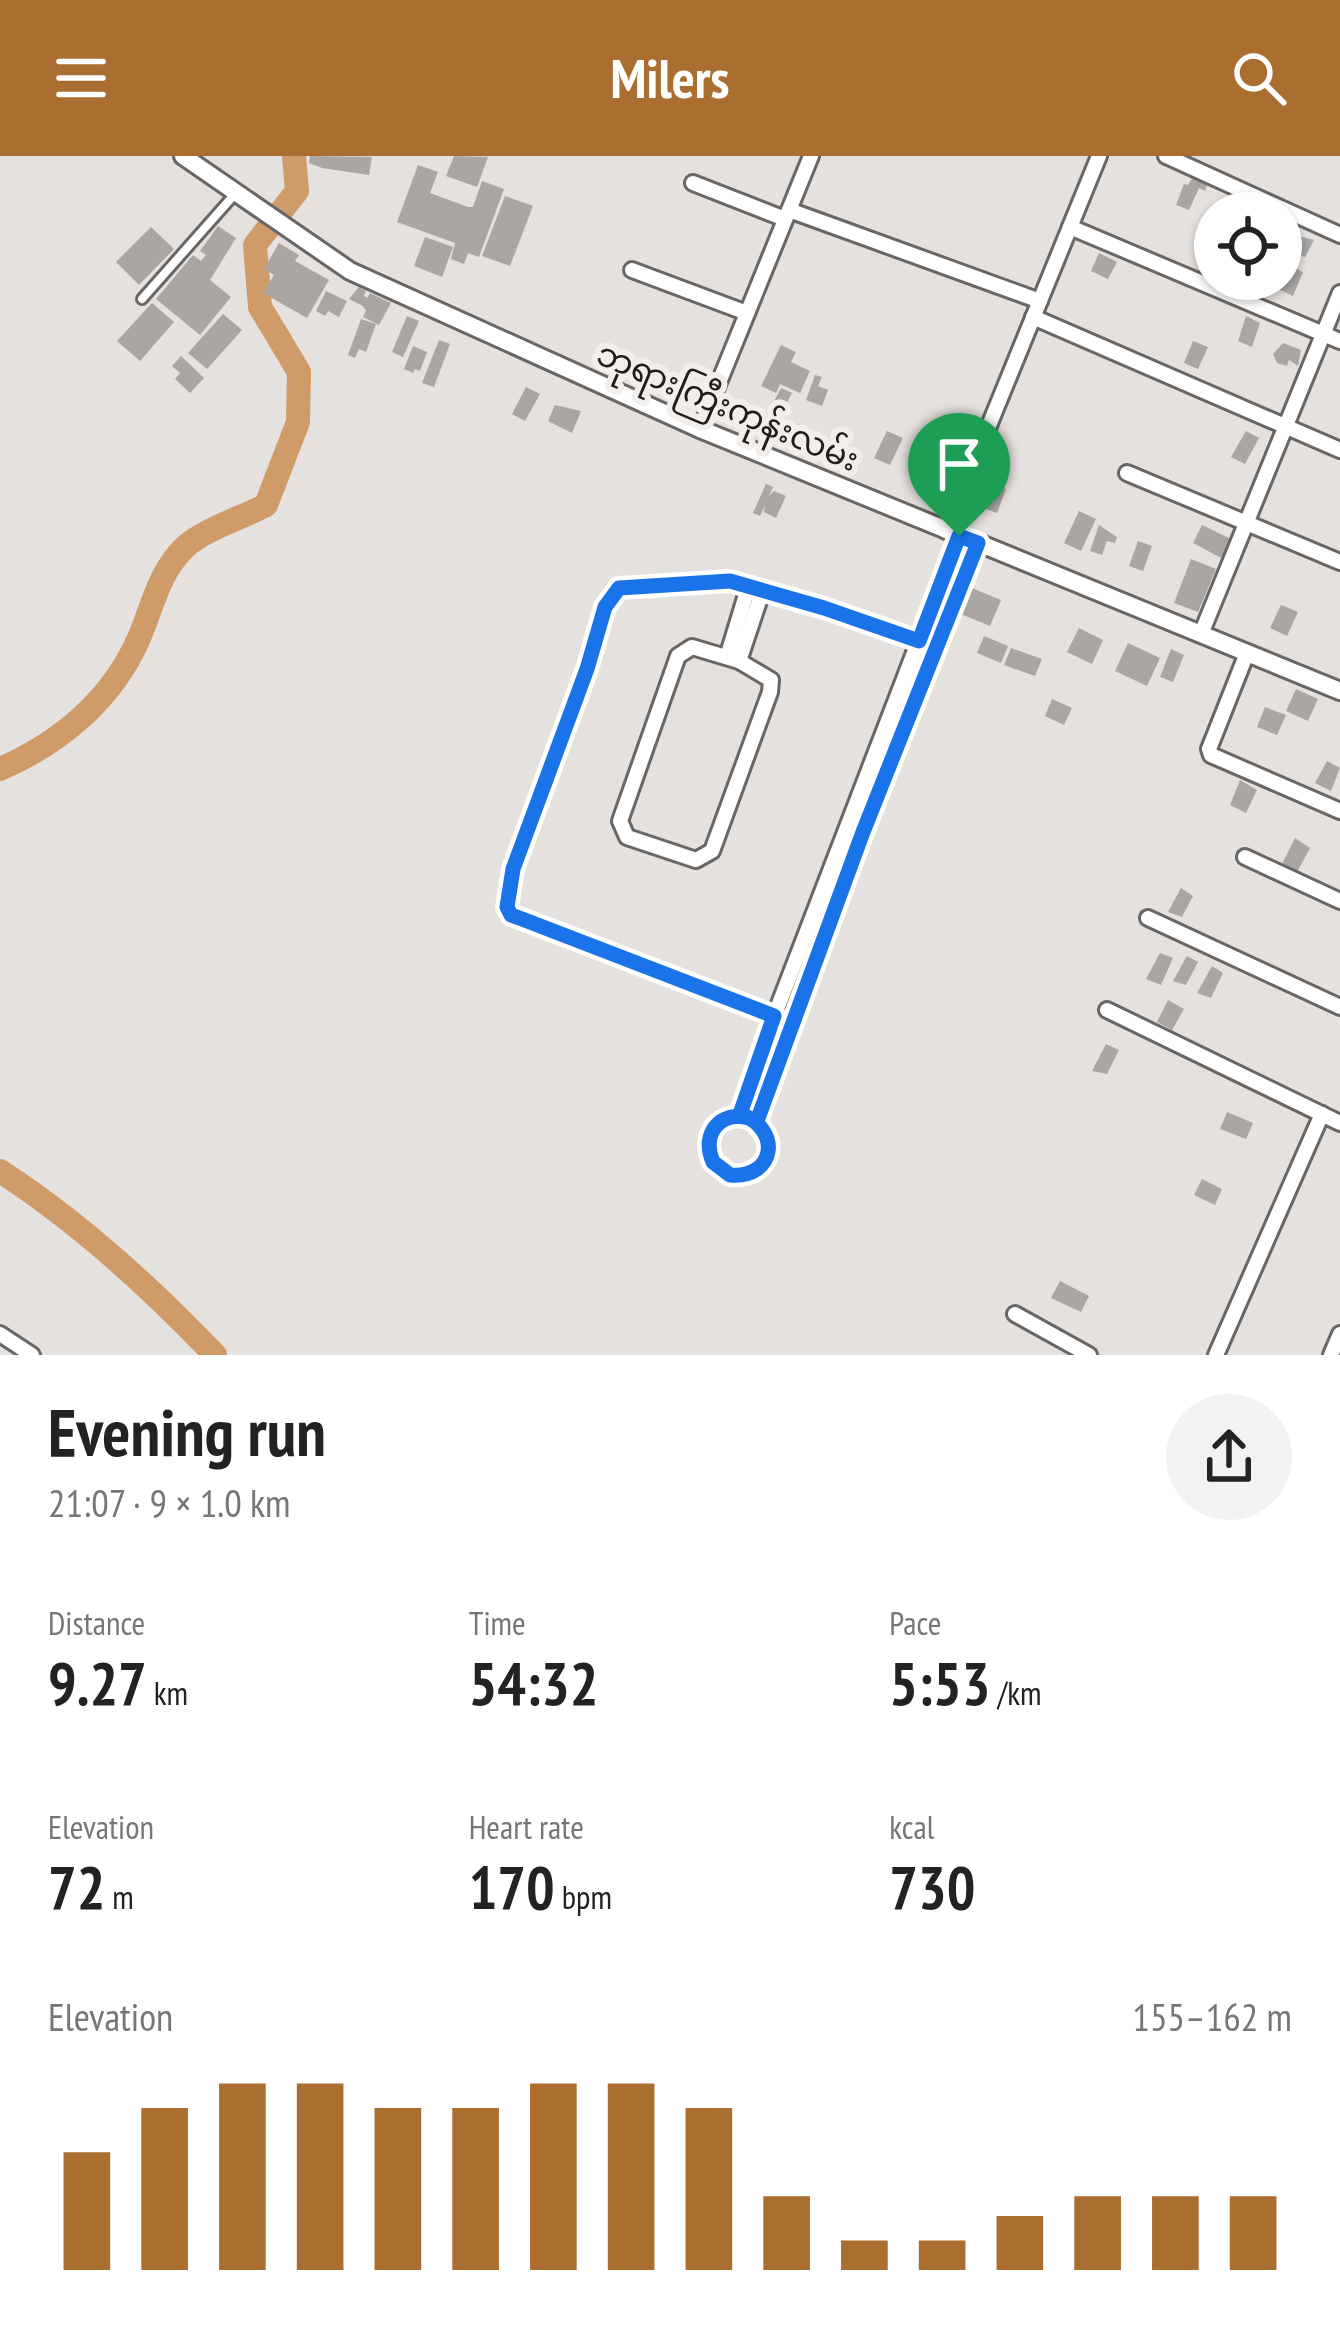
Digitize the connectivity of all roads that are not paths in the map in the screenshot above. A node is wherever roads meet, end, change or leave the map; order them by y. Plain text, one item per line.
1 (183, 156) edge
2 (811, 156) edge
3 (1099, 156) edge
4 (1166, 156) edge
5 (693, 183) dead end
6 (236, 194) junction
7 (787, 214) junction
8 (1070, 227) junction
9 (1340, 235) edge
10 (632, 270) dead end
11 (1340, 293) edge
12 (142, 299) dead end
13 (1040, 301) junction
14 (747, 313) junction
15 (1033, 317) junction
16 (1324, 334) junction
17 (1340, 341) edge
18 (1285, 427) junction
19 (700, 429) junction
20 (1340, 449) edge
21 (1127, 473) dead end
22 (1247, 521) junction
23 (952, 533) junction
24 (978, 543) junction
25 (1340, 562) edge
26 (756, 587) junction
27 (1201, 634) junction
28 (919, 641) junction
29 (934, 648) junction
30 (1247, 653) junction
31 (733, 659) junction
32 (1340, 691) edge
33 (872, 762) junction
34 (888, 770) junction
35 (1340, 811) edge
36 (1245, 857) dead end
37 (1340, 901) edge
38 (1148, 918) dead end
39 (807, 929) junction
40 (824, 937) junction
41 (1340, 1006) edge
42 (1107, 1010) dead end
43 (774, 1016) junction
44 (740, 1114) junction
45 (1322, 1114) junction
46 (757, 1121) junction
47 (1340, 1123) edge
48 (1015, 1314) dead end
49 (0, 1334) edge
50 (1340, 1334) edge
51 (1084, 1354) edge
52 (32, 1355) edge
53 (1216, 1355) edge
54 (1331, 1355) edge

1 - 6 street, ဘုရားကြီးကုန်းလမ်း
2 - 7 street
3 - 8 street
4 - 9 street
5 - 7 street
6 - 12 lane
6 - 19 street, ဘုရားကြီးကုန်းလမ်း
7 - 13 street
7 - 14 street
8 - 13 street
8 - 16 street
10 - 14 street
11 - 16 street
13 - 15 street
14 - 19 street
15 - 18 street
15 - 23 street
16 - 17 street
16 - 18 street
18 - 20 street
18 - 22 street
19 - 23 street, ဘုရားကြီးကုန်းလမ်း
21 - 22 street
22 - 25 street
22 - 27 street
23 - 24 street, ဘုရားကြီးကုန်းလမ်း
23 - 28 street
24 - 27 street, ဘုရားကြီးကုန်းလမ်း
24 - 29 street
26 - 28 street
26 - 31 street
26 - 43 street
27 - 30 street, ဘုရားကြီးကုန်းလမ်း
28 - 29 street
28 - 33 street
29 - 34 street
30 - 32 street, ဘုရားကြီးကုန်းလမ်း
30 - 35 street
31 - 31 street
33 - 34 street
33 - 39 street
34 - 40 street
36 - 37 street
38 - 41 street
39 - 40 street
39 - 43 street
40 - 46 street
42 - 45 street
43 - 44 street
44 - 46 street
44 - 46 street
45 - 47 street
45 - 53 street
48 - 51 street
49 - 52 street
50 - 54 street

